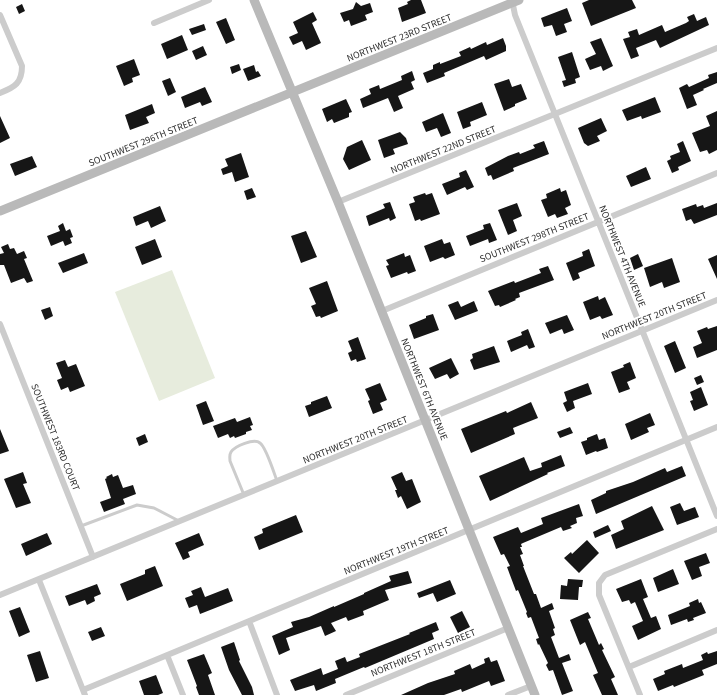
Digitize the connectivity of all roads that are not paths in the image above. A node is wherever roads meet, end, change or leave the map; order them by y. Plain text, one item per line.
1 (209, 0) edge
2 (254, 0) edge
3 (514, 1) edge
4 (0, 15) edge
5 (154, 23) dead end
6 (717, 48) edge
7 (0, 93) edge
8 (294, 93) junction
9 (555, 114) junction
10 (717, 173) edge
11 (338, 202) junction
12 (0, 211) edge
13 (598, 222) junction
14 (717, 300) edge
15 (382, 311) junction
16 (0, 324) edge
17 (642, 331) junction
18 (426, 420) junction
19 (717, 427) edge
20 (686, 440) junction
21 (277, 482) junction
22 (244, 495) junction
23 (717, 516) edge
24 (180, 522) junction
25 (81, 526) junction
26 (717, 528) edge
27 (469, 531) junction
28 (93, 557) junction
29 (39, 580) junction
30 (0, 595) edge
31 (249, 621) junction
32 (508, 628) junction
33 (717, 630) edge
34 (167, 655) junction
35 (629, 666) junction
36 (531, 686) junction
37 (84, 692) edge
38 (183, 695) edge
39 (277, 695) edge
40 (346, 695) edge
41 (508, 695) edge
42 (534, 695) edge
43 (640, 695) edge

1 - 5 street
2 - 8 street, NORTHWEST 6TH AVENUE
3 - 8 street, NORTHWEST 23RD STREET
3 - 9 street, NORTHWEST 4TH AVENUE
4 - 7 street
6 - 9 street, NORTHWEST 22ND STREET
8 - 11 street, NORTHWEST 6TH AVENUE
8 - 12 street, SOUTHWEST 296TH STREET
9 - 11 street, NORTHWEST 22ND STREET
9 - 13 street, NORTHWEST 4TH AVENUE
10 - 13 street, SOUTHWEST 298TH STREET
11 - 15 street, NORTHWEST 6TH AVENUE
13 - 15 street, SOUTHWEST 298TH STREET
13 - 17 street, NORTHWEST 4TH AVENUE
14 - 17 street, NORTHWEST 20TH STREET
15 - 18 street, NORTHWEST 6TH AVENUE
16 - 25 street, SOUTHWEST 183RD COURT
17 - 18 street, NORTHWEST 20TH STREET
17 - 20 street, NORTHWEST 4TH AVENUE
18 - 21 street, NORTHWEST 20TH STREET
18 - 27 street, NORTHWEST 6TH AVENUE
19 - 20 street, NORTHWEST 19TH STREET
20 - 23 street, NORTHWEST 4TH AVENUE
20 - 27 street, NORTHWEST 19TH STREET
21 - 22 street, NORTHWEST 20TH STREET
21 - 22 lane
22 - 24 street, NORTHWEST 20TH STREET
24 - 25 lane
24 - 28 street, NORTHWEST 20TH STREET
25 - 28 street, SOUTHWEST 183RD COURT
26 - 35 street
27 - 31 street, NORTHWEST 19TH STREET
27 - 32 street, NORTHWEST 6TH AVENUE
28 - 29 street, NORTHWEST 20TH STREET
29 - 30 street, NORTHWEST 20TH STREET
29 - 37 street
31 - 34 street, NORTHWEST 19TH STREET
31 - 39 street
32 - 36 street, NORTHWEST 6TH AVENUE
32 - 40 street, NORTHWEST 18TH STREET
33 - 35 street
34 - 37 street, NORTHWEST 19TH STREET
34 - 38 street
35 - 43 street
36 - 41 street
36 - 42 street, NORTHWEST 6TH AVENUE

